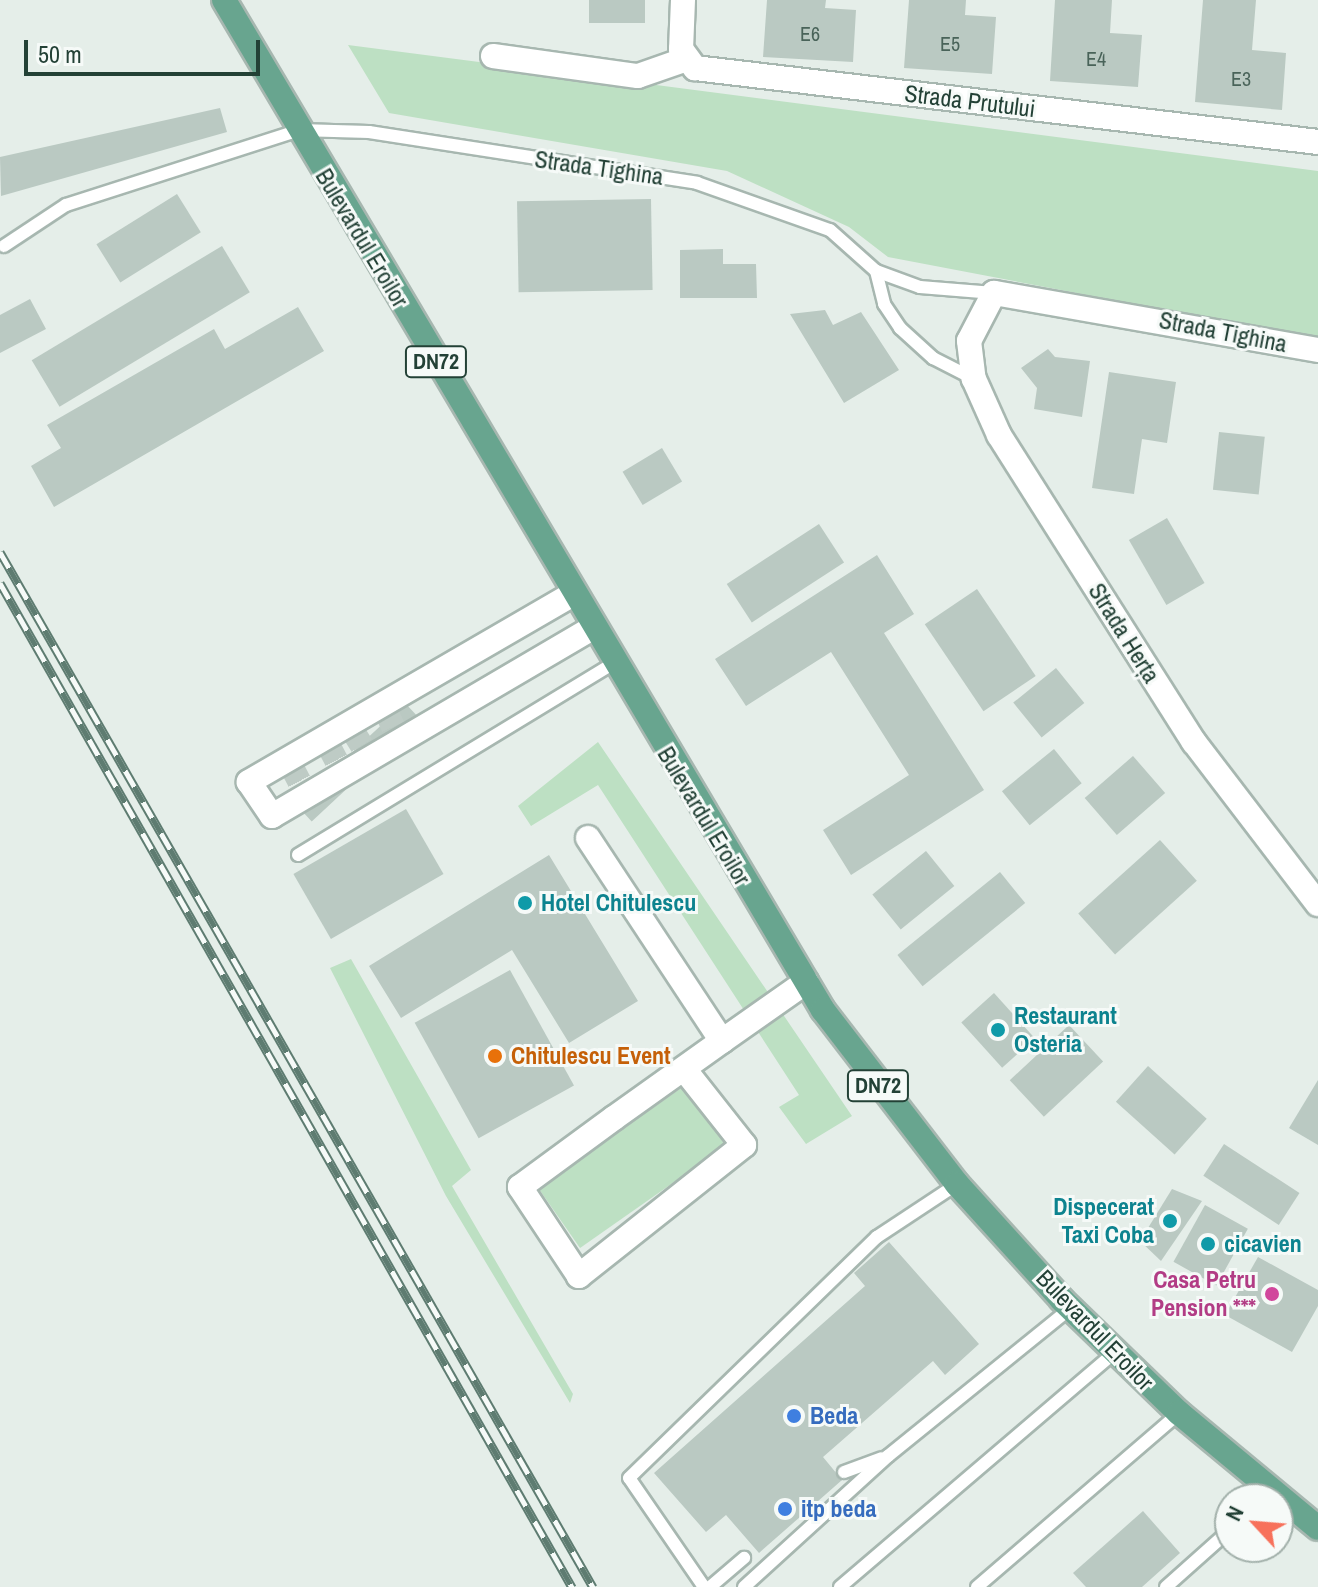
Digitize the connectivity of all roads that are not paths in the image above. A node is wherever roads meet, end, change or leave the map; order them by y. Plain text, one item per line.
1 (224, 0) edge
2 (683, 0) edge
3 (493, 56) dead end
4 (684, 60) junction
5 (299, 130) junction
6 (1318, 142) edge
7 (4, 246) dead end
8 (876, 271) junction
9 (994, 293) junction
10 (1318, 350) edge
11 (974, 379) junction
12 (573, 594) junction
13 (593, 628) junction
14 (614, 663) junction
15 (588, 838) dead end
16 (298, 855) dead end
17 (1318, 904) edge
18 (806, 982) junction
19 (722, 1041) junction
20 (684, 1069) junction
21 (957, 1184) junction
22 (1071, 1308) junction
23 (1114, 1353) junction
24 (1179, 1413) junction
25 (888, 1456) junction
26 (844, 1472) dead end
27 (1255, 1483) edge
28 (1294, 1512) edge
29 (1318, 1528) edge
30 (1214, 1544) edge
31 (744, 1558) dead end
32 (704, 1587) edge
33 (710, 1587) edge
34 (744, 1587) edge
35 (840, 1587) edge
36 (977, 1587) edge
37 (1166, 1587) edge

1 - 5 main road, Bulevardul Eroilor / DN72
2 - 4 street
3 - 4 street
4 - 6 street, Strada Prutului
5 - 7 lane, Strada Tighina
5 - 8 lane, Strada Tighina
5 - 12 main road, Bulevardul Eroilor / DN72
8 - 9 lane
8 - 11 lane
9 - 10 street, Strada Tighina
9 - 11 street, Strada Herța
11 - 17 street, Strada Herța
12 - 13 main road, Bulevardul Eroilor / DN72
12 - 13 street
13 - 14 main road, Bulevardul Eroilor / DN72
14 - 16 lane
14 - 18 main road, Bulevardul Eroilor / DN72
15 - 19 street
18 - 19 street
18 - 21 main road, Bulevardul Eroilor / DN72
19 - 20 street
20 - 20 street
21 - 22 main road, Bulevardul Eroilor / DN72
21 - 32 lane
22 - 23 main road, Bulevardul Eroilor / DN72
22 - 25 lane
23 - 24 main road, Bulevardul Eroilor / DN72
23 - 35 lane
24 - 27 main road, Bulevardul Eroilor / DN72
24 - 36 lane
25 - 26 lane
25 - 34 lane
28 - 29 main road, Bulevardul Eroilor / DN72
30 - 37 lane
31 - 33 lane

